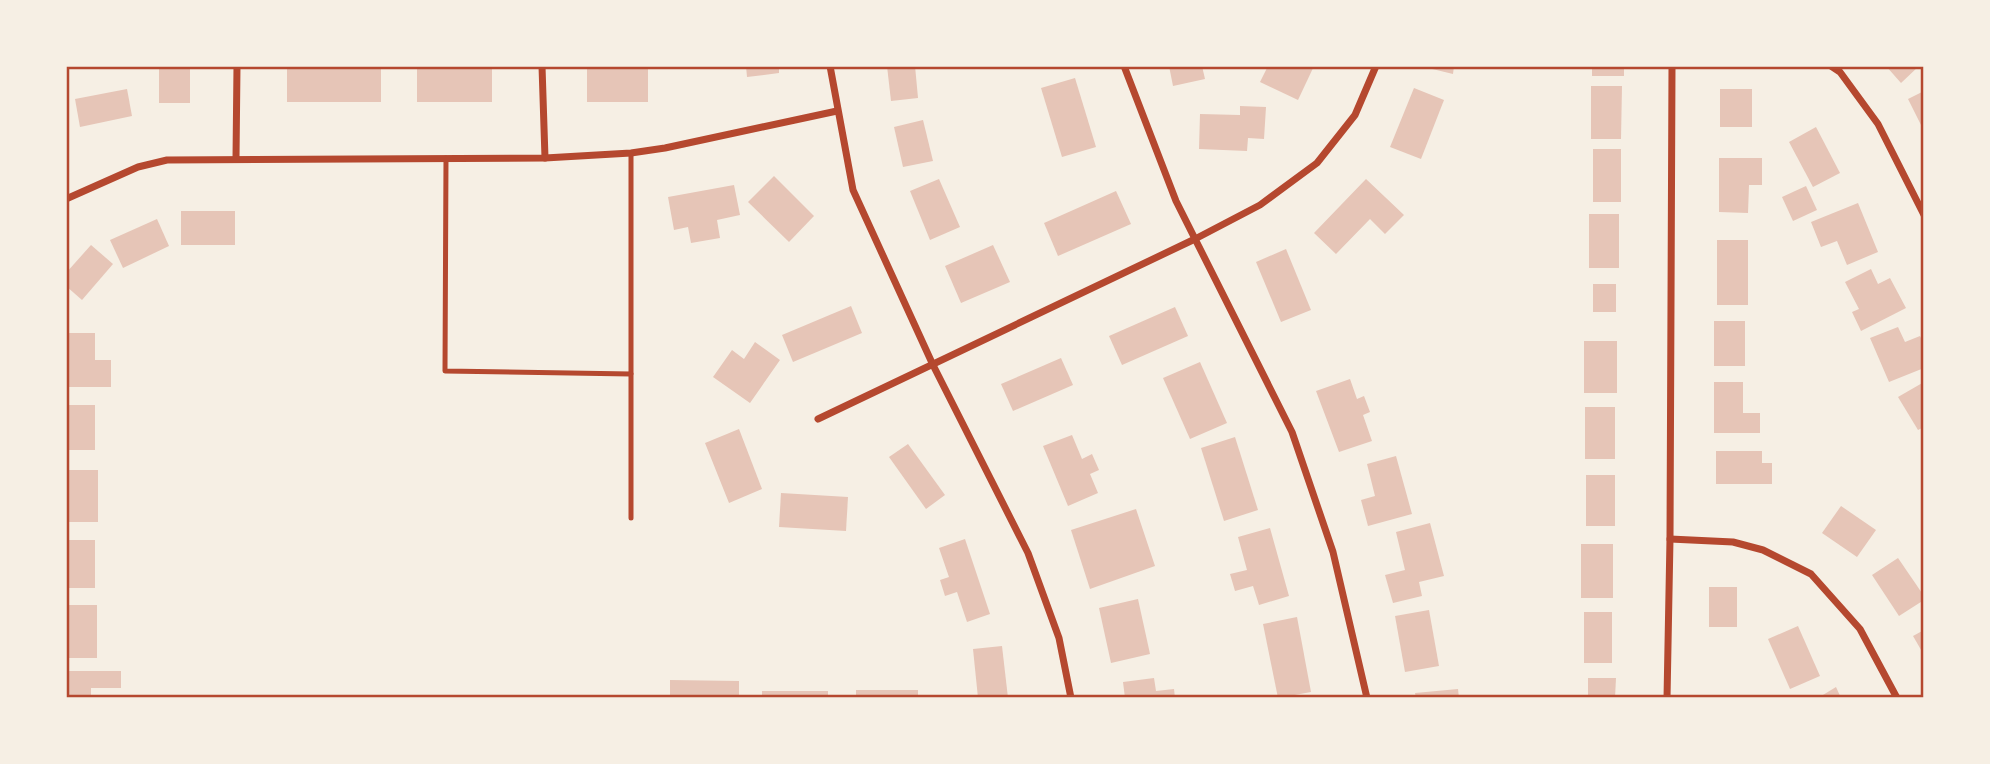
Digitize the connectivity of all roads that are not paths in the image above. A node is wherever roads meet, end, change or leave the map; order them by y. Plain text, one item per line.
1 (237, 66) edge
2 (542, 66) edge
3 (830, 66) edge
4 (1124, 66) edge
5 (1376, 66) edge
6 (1672, 66) edge
7 (1831, 66) edge
8 (837, 111) junction
9 (631, 153) junction
10 (236, 158) junction
11 (446, 158) junction
12 (545, 158) junction
13 (66, 200) edge
14 (1923, 215) edge
15 (1195, 239) junction
16 (933, 365) junction
17 (631, 374) junction
18 (818, 419) dead end
19 (631, 518) dead end
20 (1670, 539) junction
21 (1071, 698) edge
22 (1367, 698) edge
23 (1667, 698) edge
24 (1897, 698) edge

1 - 10 street
2 - 12 street
3 - 8 street
4 - 15 street
5 - 15 street
6 - 20 street
7 - 14 street
8 - 9 street
8 - 16 street
9 - 12 street
9 - 17 lane
10 - 11 street
10 - 13 street
11 - 12 street
11 - 17 lane
15 - 16 street
15 - 22 street
16 - 18 street
16 - 21 street
17 - 19 lane
20 - 23 street
20 - 24 street

